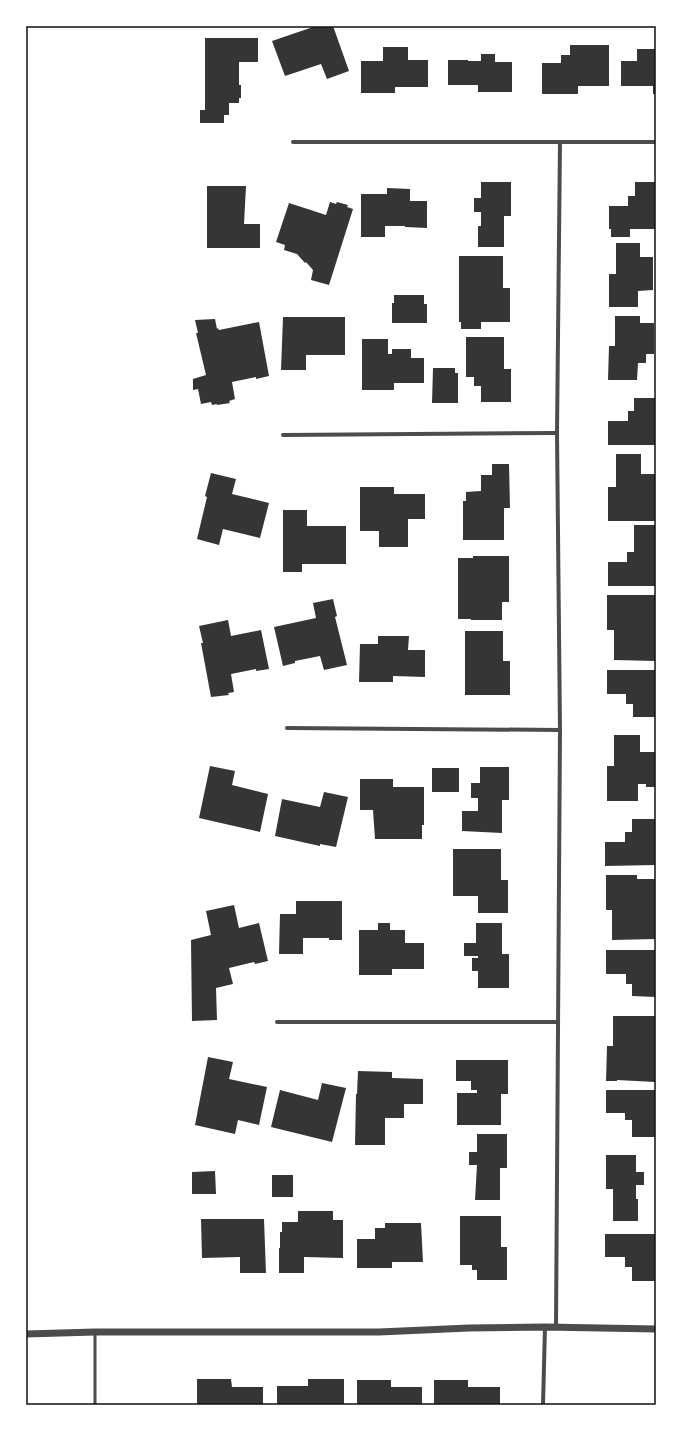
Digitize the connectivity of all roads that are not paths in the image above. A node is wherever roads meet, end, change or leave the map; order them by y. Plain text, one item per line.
1 (293, 142) dead end
2 (560, 142) junction
3 (656, 142) edge
4 (557, 432) junction
5 (283, 435) dead end
6 (287, 728) dead end
7 (560, 730) junction
8 (278, 1022) dead end
9 (557, 1022) junction
10 (545, 1327) junction
11 (556, 1327) junction
12 (656, 1329) edge
13 (95, 1332) junction
14 (26, 1334) edge
15 (95, 1405) edge
16 (543, 1405) edge

1 - 2 street
2 - 3 street
2 - 4 street
4 - 5 street
4 - 7 street
6 - 7 street
7 - 9 street
8 - 9 street
9 - 11 street
10 - 11 street
10 - 13 street
10 - 16 street
11 - 12 street
13 - 14 street
13 - 15 lane

